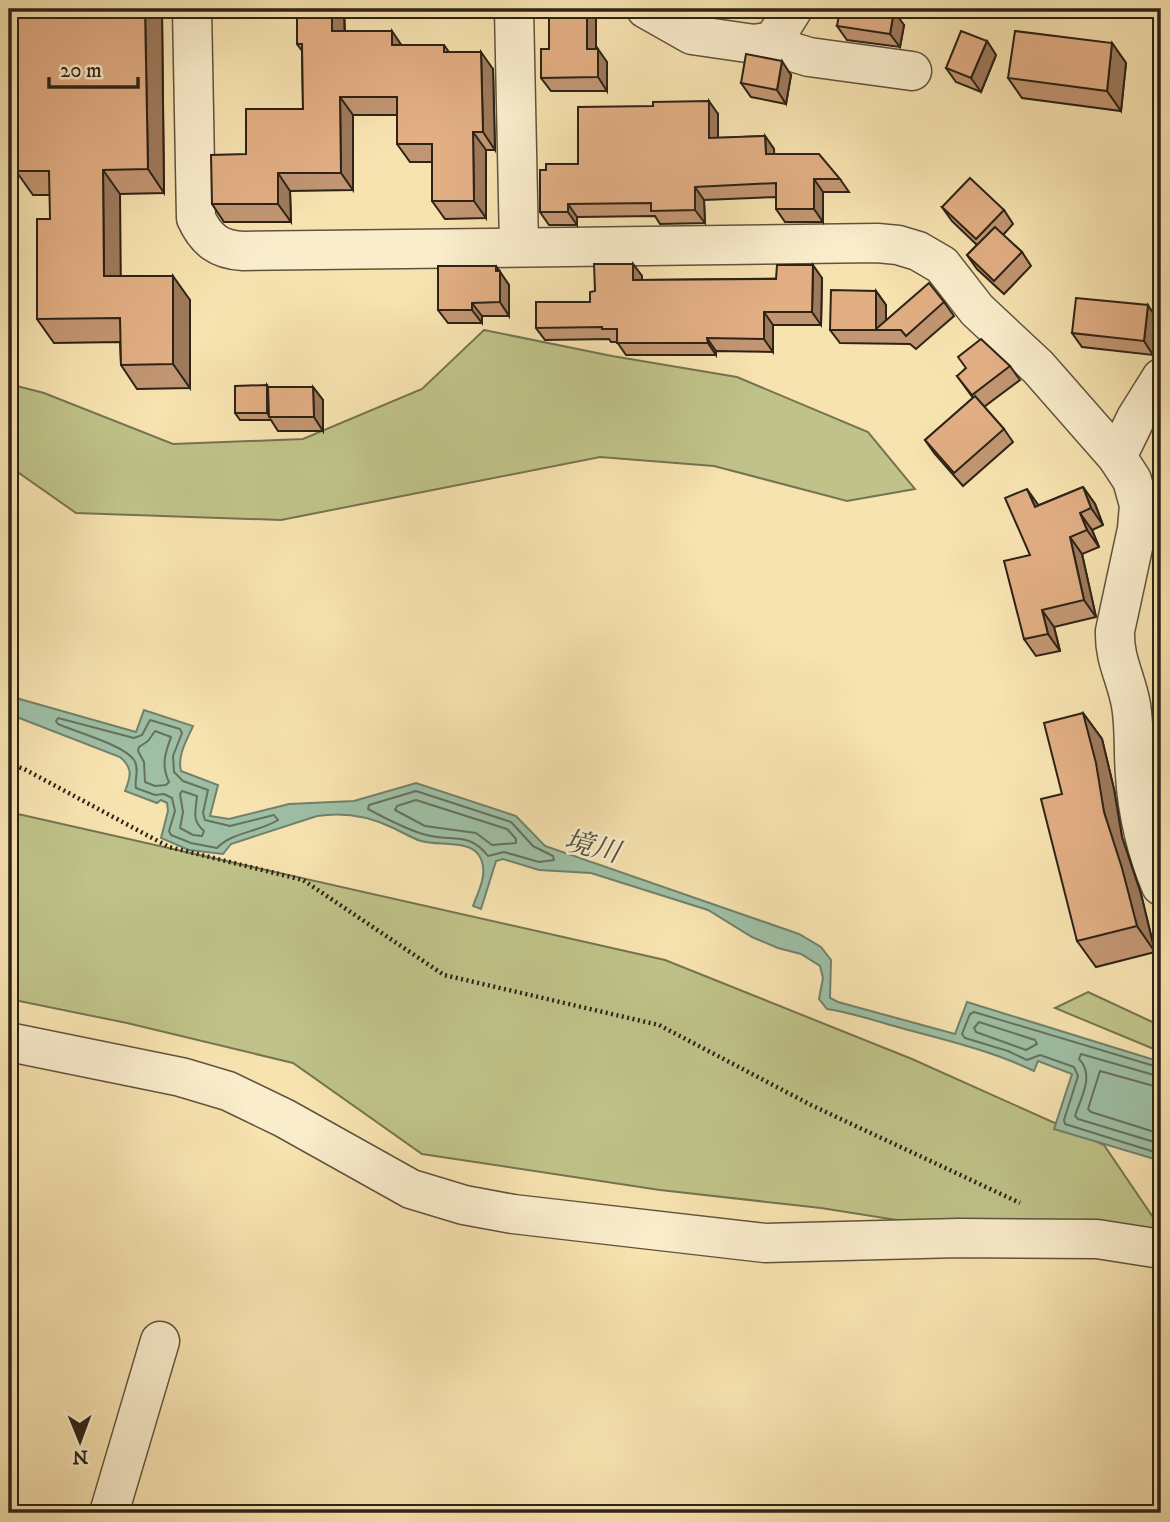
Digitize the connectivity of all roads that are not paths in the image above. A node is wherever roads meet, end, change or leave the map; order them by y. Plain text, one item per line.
1 (192, 9) edge
2 (514, 9) edge
3 (646, 9) edge
4 (793, 9) edge
5 (773, 41) junction
6 (912, 71) dead end
7 (519, 246) junction
8 (1161, 378) edge
9 (1117, 457) junction
10 (1161, 886) edge
11 (9, 1042) edge
12 (1161, 1249) edge
13 (160, 1341) dead end
14 (109, 1513) edge

1 - 7 street
2 - 7 street
3 - 5 street
4 - 5 street
5 - 6 street
7 - 9 street
8 - 9 street
9 - 10 street
11 - 12 street
13 - 14 street

